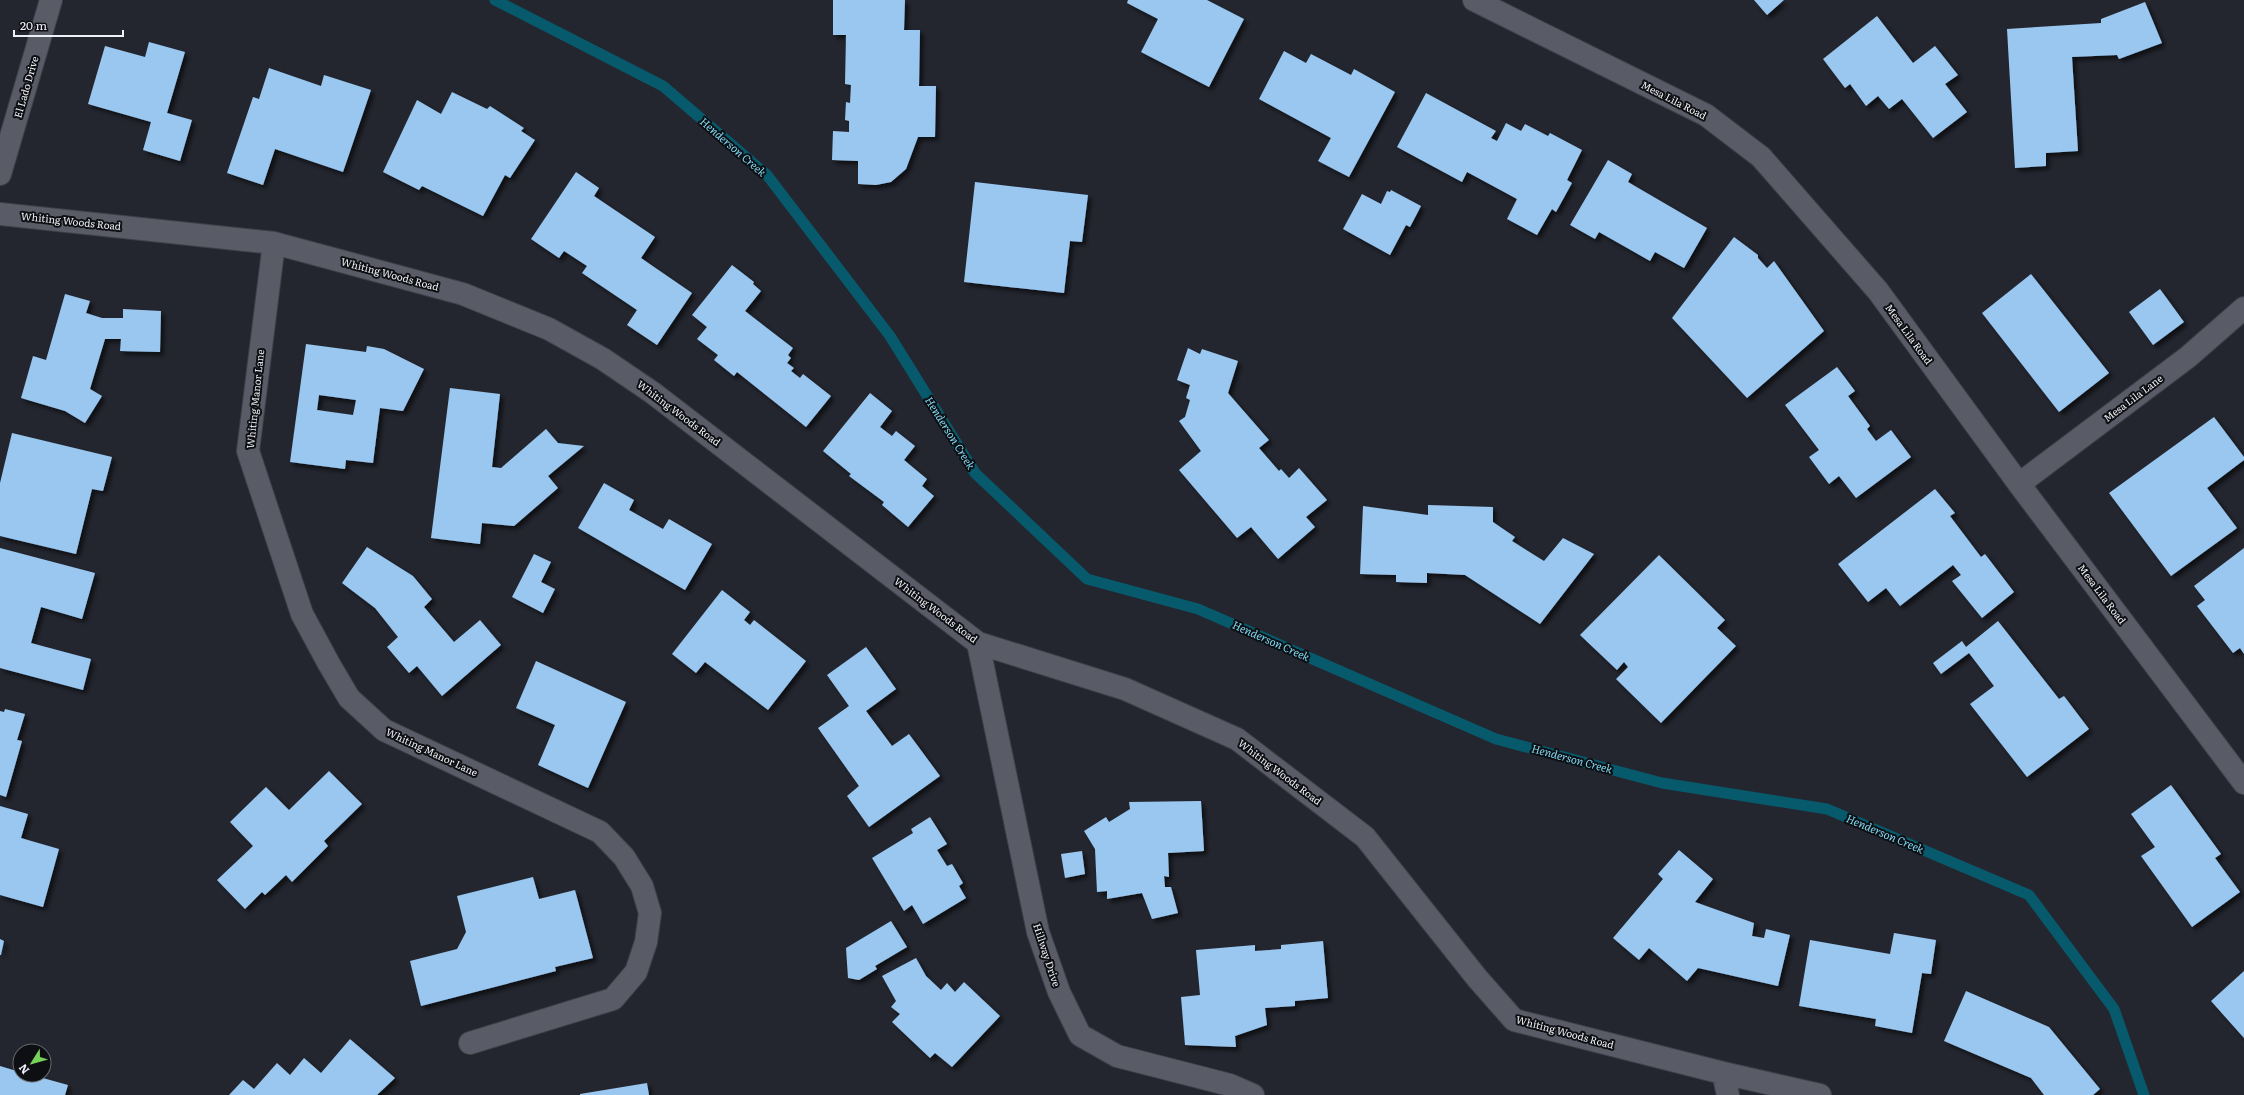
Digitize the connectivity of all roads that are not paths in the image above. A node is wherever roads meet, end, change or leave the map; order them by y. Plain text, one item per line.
1 (51, 0) edge
2 (1474, 0) edge
3 (0, 174) edge
4 (0, 214) edge
5 (274, 243) junction
6 (2244, 308) edge
7 (2019, 484) junction
8 (978, 643) junction
9 (2244, 783) edge
10 (470, 1043) dead end
11 (1723, 1073) junction
12 (1253, 1095) edge
13 (1728, 1095) edge
14 (1820, 1095) edge

1 - 3 street, El Lado Drive
2 - 7 street, Mesa Lila Road
4 - 5 street, Whiting Woods Road
5 - 8 street, Whiting Woods Road
5 - 10 street, Whiting Manor Lane
6 - 7 street, Mesa Lila Lane
7 - 9 street, Mesa Lila Road
8 - 11 street, Whiting Woods Road
8 - 12 street, Hillway Drive
11 - 13 street
11 - 14 street, Whiting Woods Road

